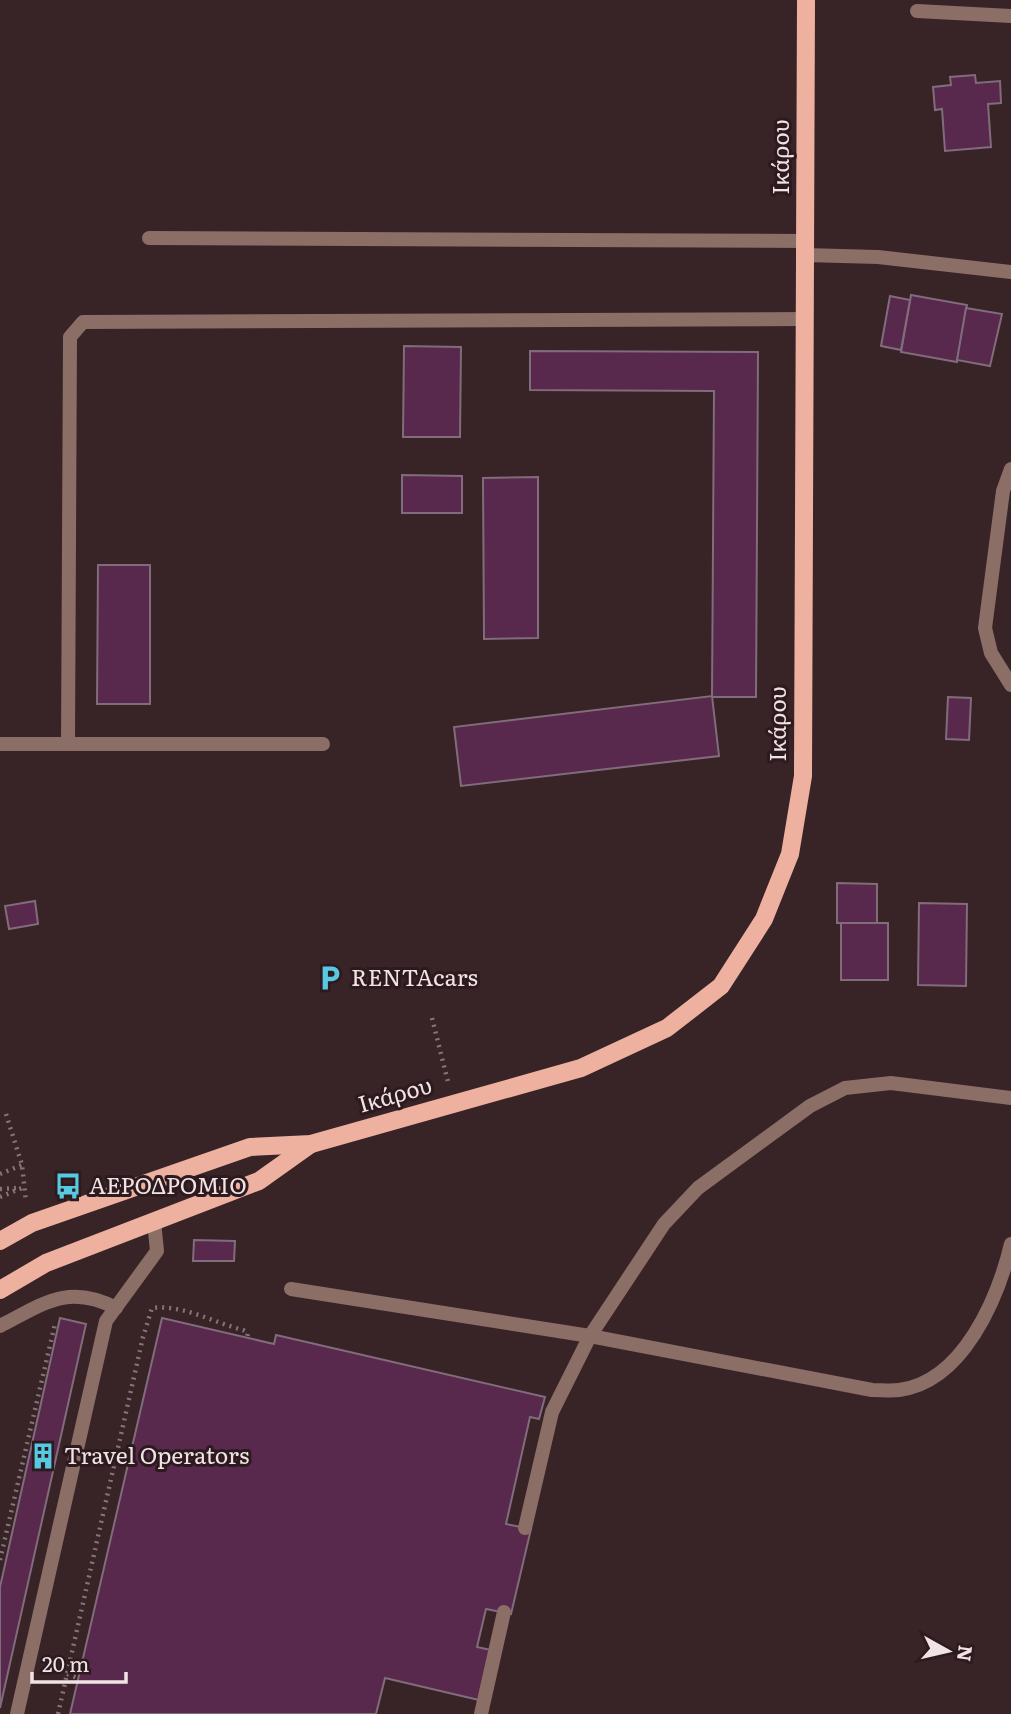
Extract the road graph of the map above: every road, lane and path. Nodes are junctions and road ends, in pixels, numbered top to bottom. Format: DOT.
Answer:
graph roads {
  1 [pos="806,0"];
  2 [pos="958,7"];
  3 [pos="917,11"];
  4 [pos="1011,16"];
  5 [pos="149,238"];
  6 [pos="805,248"];
  7 [pos="1011,272"];
  8 [pos="806,319"];
  9 [pos="1011,468"];
  10 [pos="1011,685"];
  11 [pos="0,744"];
  12 [pos="68,744"];
  13 [pos="323,744"];
  14 [pos="432,1018"];
  15 [pos="1011,1098"];
  16 [pos="453,1104"];
  17 [pos="6,1114"];
  18 [pos="312,1144"];
  19 [pos="22,1165"];
  20 [pos="0,1174"];
  21 [pos="22,1188"];
  22 [pos="0,1189"];
  23 [pos="0,1197"];
  24 [pos="154,1221"];
  25 [pos="0,1241"];
  26 [pos="1011,1244"];
  27 [pos="291,1289"];
  28 [pos="0,1290"];
  29 [pos="56,1299"];
  30 [pos="116,1308"];
  31 [pos="0,1326"];
  32 [pos="590,1336"];
  33 [pos="247,1338"];
  34 [pos="524,1528"];
  35 [pos="0,1560"];
  36 [pos="504,1612"];
  37 [pos="67,1674"];
  38 [pos="78,1678"];
  39 [pos="18,1714"];
  40 [pos="58,1714"];
  41 [pos="481,1714"];
  1 -- 6 [label="main road, Ικάρου"];
  2 -- 3 [label="lane"];
  2 -- 4 [label="lane"];
  5 -- 6 [label="lane"];
  6 -- 7 [label="lane"];
  6 -- 8 [label="main road, Ικάρου"];
  8 -- 12 [label="lane"];
  8 -- 16 [label="main road, Ικάρου"];
  9 -- 10 [label="lane"];
  11 -- 12 [label="lane"];
  12 -- 13 [label="lane"];
  14 -- 16 [label="path"];
  15 -- 32 [label="lane"];
  16 -- 18 [label="main road, Ικάρου"];
  17 -- 19 [label="path"];
  18 -- 24 [label="main road, Ικάρου"];
  18 -- 25 [label="main road, Ικάρου"];
  19 -- 20 [label="path"];
  19 -- 21 [label="path"];
  21 -- 22 [label="path"];
  21 -- 23 [label="path"];
  24 -- 28 [label="main road, Ικάρου"];
  24 -- 30 [label="lane"];
  26 -- 32 [label="lane"];
  27 -- 32 [label="lane"];
  29 -- 30 [label="lane"];
  29 -- 31 [label="lane"];
  29 -- 35 [label="path"];
  30 -- 39 [label="lane"];
  32 -- 34 [label="lane"];
  33 -- 37 [label="path"];
  36 -- 41 [label="lane"];
  37 -- 38 [label="path"];
  37 -- 40 [label="path"];
}
